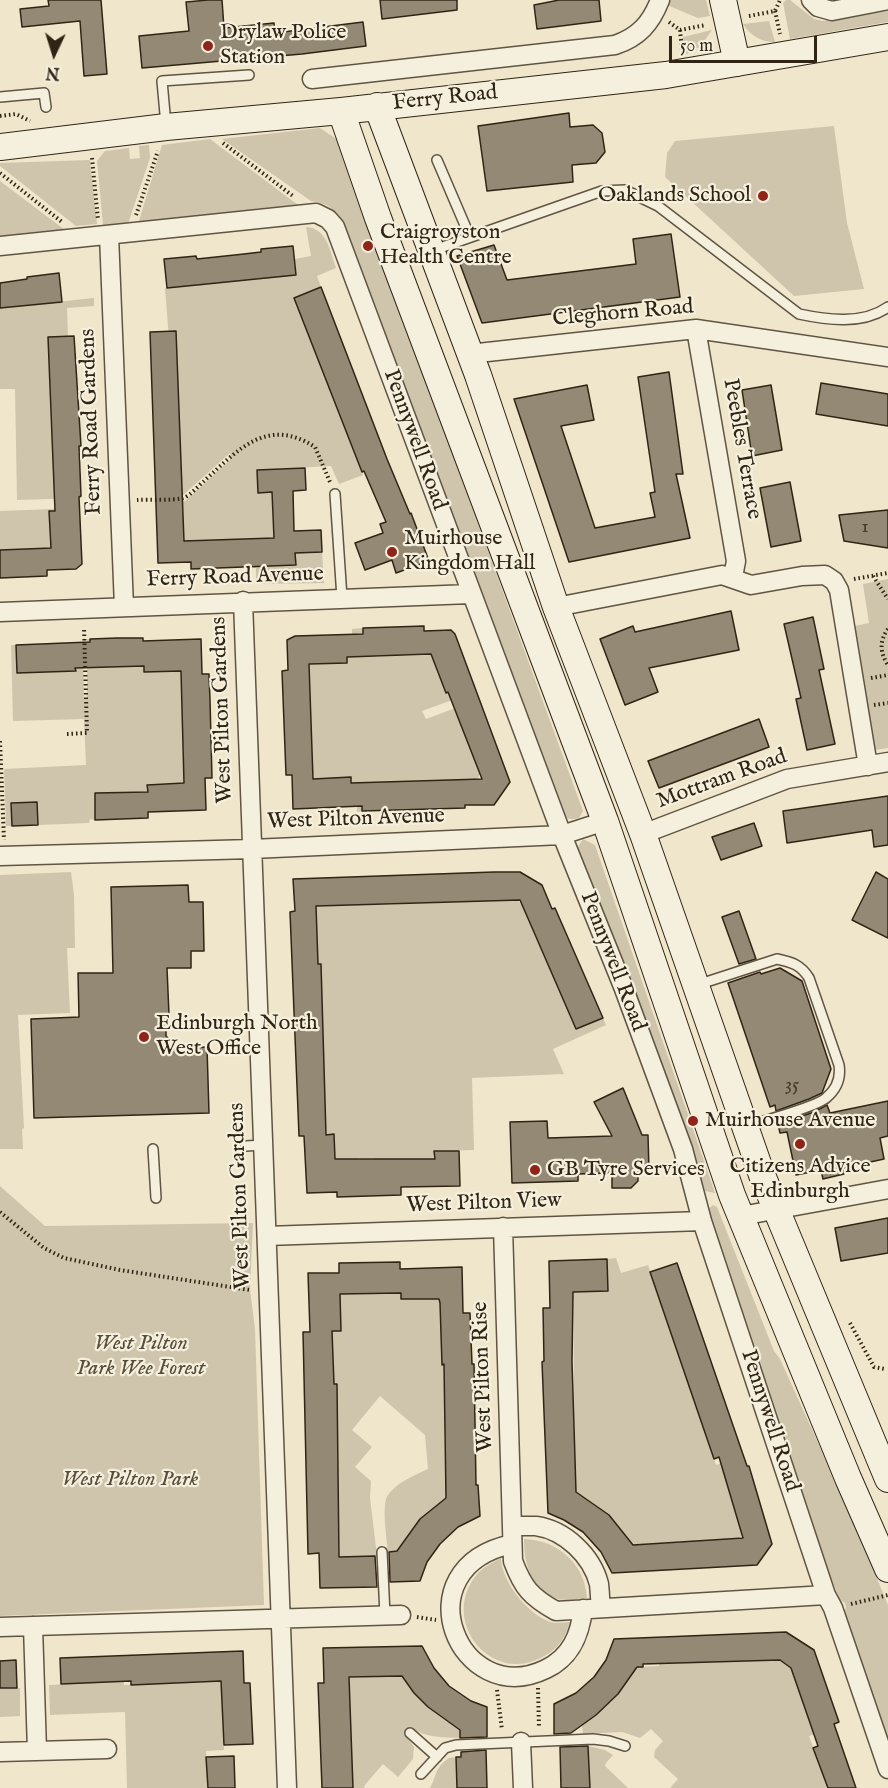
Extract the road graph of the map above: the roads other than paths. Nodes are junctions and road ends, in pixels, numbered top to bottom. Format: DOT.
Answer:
graph roads {
  1 [pos="660,0"];
  2 [pos="723,0"];
  3 [pos="811,0"];
  4 [pos="888,0"];
  5 [pos="888,37"];
  6 [pos="737,63"];
  7 [pos="249,75"];
  8 [pos="312,79"];
  9 [pos="0,97"];
  10 [pos="377,106"];
  11 [pos="46,107"];
  12 [pos="341,111"];
  13 [pos="166,127"];
  14 [pos="0,147"];
  15 [pos="437,160"];
  16 [pos="105,235"];
  17 [pos="470,237"];
  18 [pos="0,246"];
  19 [pos="431,250"];
  20 [pos="888,307"];
  21 [pos="696,329"];
  22 [pos="469,354"];
  23 [pos="888,357"];
  24 [pos="335,494"];
  25 [pos="733,577"];
  26 [pos="471,594"];
  27 [pos="342,598"];
  28 [pos="243,601"];
  29 [pos="124,607"];
  30 [pos="556,607"];
  31 [pos="0,612"];
  32 [pos="888,762"];
  33 [pos="868,766"];
  34 [pos="632,807"];
  35 [pos="605,821"];
  36 [pos="643,834"];
  37 [pos="562,835"];
  38 [pos="252,849"];
  39 [pos="2,856"];
  40 [pos="695,986"];
  41 [pos="745,1127"];
  42 [pos="153,1149"];
  43 [pos="888,1190"];
  44 [pos="156,1198"];
  45 [pos="777,1210"];
  46 [pos="741,1216"];
  47 [pos="702,1221"];
  48 [pos="504,1227"];
  49 [pos="267,1236"];
  50 [pos="888,1479"];
  51 [pos="512,1535"];
  52 [pos="382,1552"];
  53 [pos="888,1569"];
  54 [pos="829,1601"];
  55 [pos="592,1609"];
  56 [pos="393,1615"];
  57 [pos="281,1619"];
  58 [pos="33,1626"];
  59 [pos="0,1627"];
  60 [pos="410,1733"];
  61 [pos="521,1742"];
  62 [pos="625,1746"];
  63 [pos="107,1749"];
  64 [pos="38,1751"];
  65 [pos="0,1752"];
  66 [pos="436,1757"];
  67 [pos="888,1769"];
  68 [pos="421,1774"];
  69 [pos="287,1788"];
  70 [pos="523,1788"];
  1 -- 8 [label="street, Ferry Road"];
  2 -- 6 [label="street"];
  3 -- 4 [label="street"];
  5 -- 6 [label="street, Ferry Road"];
  6 -- 10 [label="street, Ferry Road"];
  7 -- 13 [label="lane"];
  9 -- 11 [label="lane"];
  10 -- 12 [label="street, Ferry Road"];
  10 -- 19 [label="street"];
  12 -- 13 [label="street, Ferry Road"];
  12 -- 35 [label="street, Pennywell Road"];
  13 -- 14 [label="street, Ferry Road"];
  15 -- 17 [label="lane"];
  16 -- 18 [label="street"];
  16 -- 26 [label="street, Pennywell Road"];
  16 -- 29 [label="street, Ferry Road Gardens"];
  17 -- 19 [label="lane"];
  17 -- 20 [label="lane"];
  19 -- 22 [label="street"];
  21 -- 22 [label="street, Cleghorn Road"];
  21 -- 23 [label="street, Cleghorn Road"];
  21 -- 25 [label="street, Peebles Terrace"];
  22 -- 30 [label="street"];
  24 -- 27 [label="lane"];
  25 -- 30 [label="street"];
  25 -- 33 [label="street"];
  26 -- 27 [label="street, Ferry Road Avenue"];
  26 -- 37 [label="street, Pennywell Road"];
  27 -- 28 [label="street, Ferry Road Avenue"];
  28 -- 29 [label="street, Ferry Road Avenue"];
  28 -- 38 [label="street, West Pilton Gardens"];
  29 -- 31 [label="street, Ferry Road Avenue"];
  30 -- 34 [label="street"];
  32 -- 33 [label="street, Mottram Road"];
  33 -- 36 [label="street, Mottram Road"];
  34 -- 35 [label="street"];
  34 -- 36 [label="street"];
  35 -- 37 [label="street, West Pilton Avenue"];
  35 -- 46 [label="street, Pennywell Road"];
  36 -- 40 [label="street"];
  37 -- 38 [label="street, West Pilton Avenue"];
  37 -- 47 [label="street, Pennywell Road"];
  38 -- 39 [label="street, West Pilton Avenue"];
  38 -- 49 [label="street, West Pilton Gardens"];
  40 -- 41 [label="street"];
  40 -- 41 [label="lane"];
  41 -- 45 [label="street"];
  42 -- 44 [label="lane"];
  43 -- 45 [label="street"];
  45 -- 46 [label="street"];
  45 -- 50 [label="street"];
  46 -- 53 [label="street, Pennywell Road"];
  47 -- 48 [label="street, West Pilton View"];
  47 -- 54 [label="street, Pennywell Road"];
  48 -- 49 [label="street, West Pilton View"];
  48 -- 51 [label="street, West Pilton Rise"];
  49 -- 57 [label="street, West Pilton Gardens"];
  51 -- 55 [label="street, West Pilton Rise"];
  51 -- 55 [label="street"];
  51 -- 55 [label="street"];
  52 -- 56 [label="lane"];
  54 -- 55 [label="street, West Pilton Rise"];
  54 -- 67 [label="street, Pennywell Road"];
  56 -- 57 [label="street"];
  57 -- 58 [label="street"];
  57 -- 69 [label="street, West Pilton Gardens"];
  58 -- 59 [label="street"];
  58 -- 64 [label="street"];
  60 -- 66 [label="lane"];
  61 -- 62 [label="lane"];
  61 -- 66 [label="lane"];
  61 -- 70 [label="street"];
  63 -- 64 [label="street"];
  64 -- 65 [label="street"];
  66 -- 68 [label="lane"];
}
